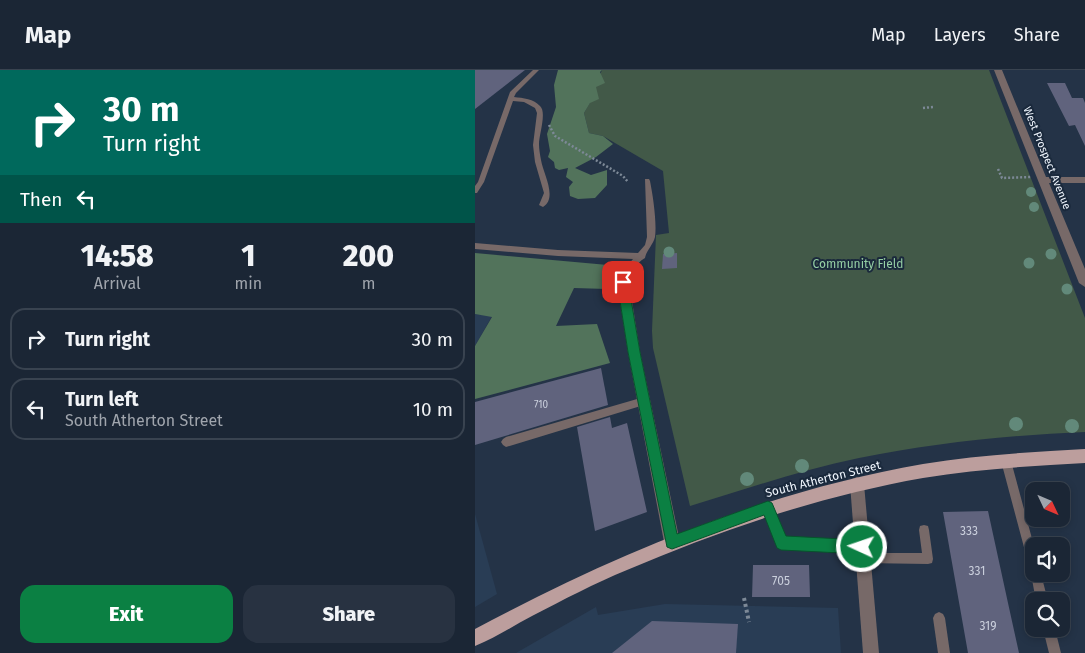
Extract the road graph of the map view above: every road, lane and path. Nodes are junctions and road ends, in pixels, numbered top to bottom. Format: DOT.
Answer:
graph roads {
  1 [pos="535,70"];
  2 [pos="998,70"];
  3 [pos="510,99"];
  4 [pos="538,107"];
  5 [pos="933,107"];
  6 [pos="923,108"];
  7 [pos="998,169"];
  8 [pos="1042,178"];
  9 [pos="1085,180"];
  10 [pos="647,181"];
  11 [pos="628,182"];
  12 [pos="475,191"];
  13 [pos="543,205"];
  14 [pos="475,246"];
  15 [pos="642,256"];
  16 [pos="623,282"];
  17 [pos="1085,283"];
  18 [pos="644,401"];
  19 [pos="507,442"];
  20 [pos="1085,456"];
  21 [pos="1006,461"];
  22 [pos="857,484"];
  23 [pos="768,507"];
  24 [pos="924,530"];
  25 [pos="1026,537"];
  26 [pos="672,542"];
  27 [pos="862,553"];
  28 [pos="744,598"];
  29 [pos="939,618"];
  30 [pos="749,622"];
  31 [pos="1051,637"];
  32 [pos="475,638"];
  33 [pos="871,653"];
  34 [pos="943,653"];
  35 [pos="1055,653"];
  1 -- 3 [label="lane"];
  2 -- 8 [label="street, West Prospect Avenue"];
  3 -- 4 [label="lane"];
  3 -- 12 [label="lane"];
  4 -- 11 [label="path"];
  4 -- 13 [label="lane"];
  5 -- 6 [label="path"];
  7 -- 8 [label="path"];
  8 -- 9 [label="street"];
  8 -- 17 [label="street, West Prospect Avenue"];
  10 -- 15 [label="lane"];
  14 -- 15 [label="lane"];
  15 -- 16 [label="lane"];
  16 -- 18 [label="street"];
  18 -- 19 [label="lane"];
  18 -- 26 [label="street"];
  20 -- 21 [label="main road, South Atherton Street"];
  21 -- 22 [label="main road, South Atherton Street"];
  21 -- 25 [label="lane"];
  22 -- 23 [label="main road, South Atherton Street"];
  22 -- 27 [label="street"];
  23 -- 26 [label="main road, South Atherton Street"];
  23 -- 27 [label="lane"];
  24 -- 27 [label="lane"];
  26 -- 32 [label="main road, South Atherton Street"];
  27 -- 33 [label="street"];
  28 -- 30 [label="path"];
  29 -- 34 [label="lane"];
  31 -- 35 [label="lane"];
}
